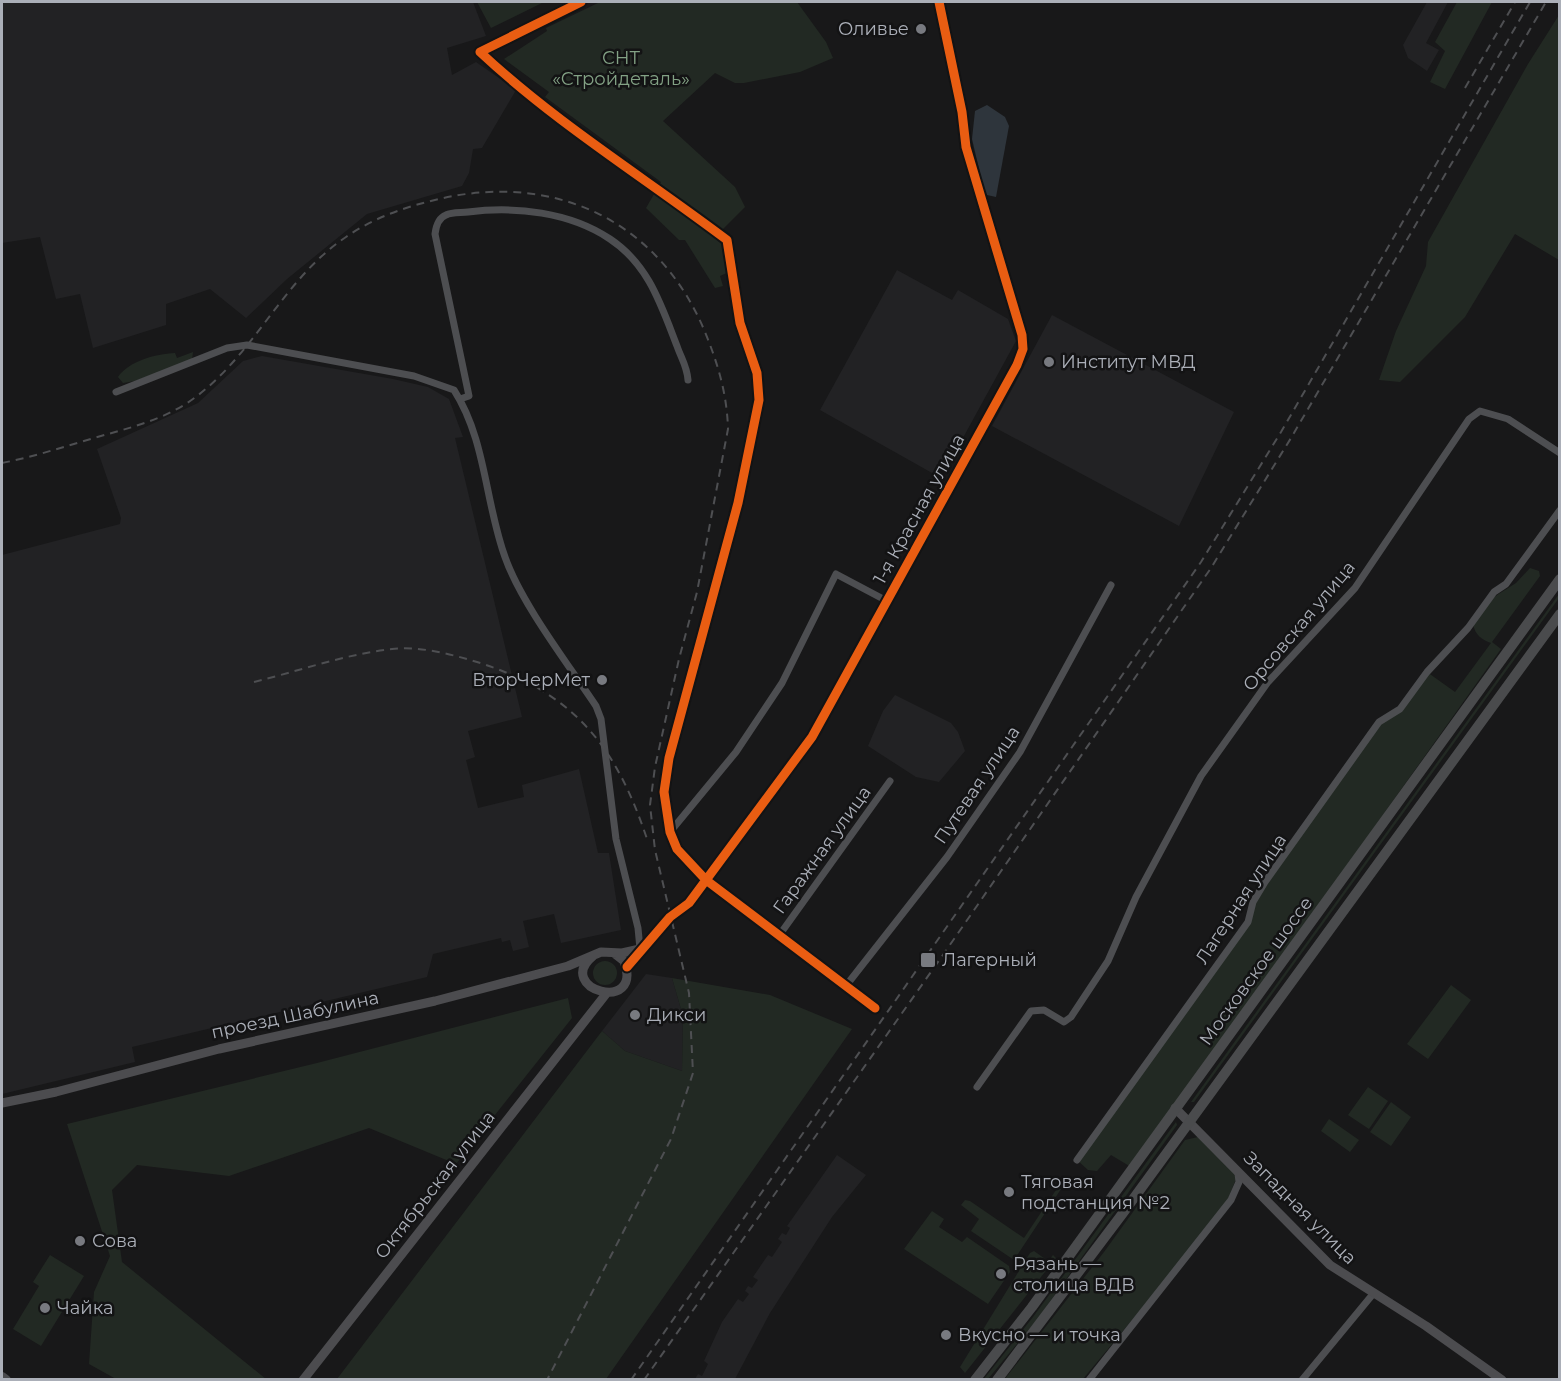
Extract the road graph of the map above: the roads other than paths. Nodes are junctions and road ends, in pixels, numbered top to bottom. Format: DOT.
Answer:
graph roads {
  1 [pos="582,2"];
  2 [pos="939,2"];
  3 [pos="688,380"];
  4 [pos="116,392"];
  5 [pos="460,399"];
  6 [pos="1560,453"];
  7 [pos="1560,510"];
  8 [pos="1560,579"];
  9 [pos="1111,585"];
  10 [pos="887,602"];
  11 [pos="1560,614"];
  12 [pos="890,781"];
  13 [pos="670,832"];
  14 [pos="706,880"];
  15 [pos="778,937"];
  16 [pos="640,949"];
  17 [pos="615,954"];
  18 [pos="595,955"];
  19 [pos="568,966"];
  20 [pos="627,967"];
  21 [pos="585,972"];
  22 [pos="845,987"];
  23 [pos="594,990"];
  24 [pos="606,994"];
  25 [pos="875,1008"];
  26 [pos="593,1011"];
  27 [pos="977,1087"];
  28 [pos="2,1103"];
  29 [pos="1175,1107"];
  30 [pos="1189,1122"];
  31 [pos="1077,1160"];
  32 [pos="1238,1170"];
  33 [pos="1373,1293"];
  34 [pos="2,1377"];
  35 [pos="6,1380"];
  36 [pos="303,1380"];
  37 [pos="975,1380"];
  38 [pos="997,1380"];
  39 [pos="1089,1380"];
  40 [pos="1302,1380"];
  41 [pos="1502,1380"];
  1 -- 13 [label="street"];
  2 -- 10 [label="street, 1-я Красная улица"];
  3 -- 5 [label="street"];
  4 -- 5 [label="street"];
  5 -- 16 [label="street"];
  6 -- 27 [label="street, Орсовская улица"];
  7 -- 31 [label="street, Лагерная улица"];
  8 -- 29 [label="main road, Московское шоссе"];
  9 -- 22 [label="street, Путевая улица"];
  10 -- 13 [label="street"];
  10 -- 14 [label="street, 1-я Красная улица"];
  11 -- 30 [label="main road, Московское шоссе"];
  12 -- 15 [label="street, Гаражная улица"];
  13 -- 14 [label="street"];
  14 -- 15 [label="street"];
  14 -- 16 [label="street, 1-я Красная улица"];
  15 -- 22 [label="street"];
  16 -- 17 [label="street, проезд Шабулина"];
  16 -- 20 [label="street, 1-я Красная улица"];
  17 -- 18 [label="street, проезд Шабулина"];
  17 -- 20 [label="street"];
  18 -- 19 [label="street, проезд Шабулина"];
  18 -- 21 [label="street"];
  19 -- 21 [label="street"];
  19 -- 28 [label="street, проезд Шабулина"];
  20 -- 24 [label="street"];
  21 -- 23 [label="street"];
  22 -- 25 [label="street"];
  23 -- 24 [label="street"];
  23 -- 26 [label="street"];
  24 -- 26 [label="street, Октябрьская улица"];
  26 -- 36 [label="street, Октябрьская улица"];
  29 -- 30 [label="street, Западная улица"];
  29 -- 37 [label="main road, Московское шоссе"];
  30 -- 32 [label="street, Западная улица"];
  30 -- 38 [label="main road, Московское шоссе"];
  32 -- 33 [label="street, Западная улица"];
  32 -- 39 [label="street"];
  33 -- 40 [label="street"];
  33 -- 41 [label="street, Западная улица"];
  34 -- 35 [label="main road"];
}
